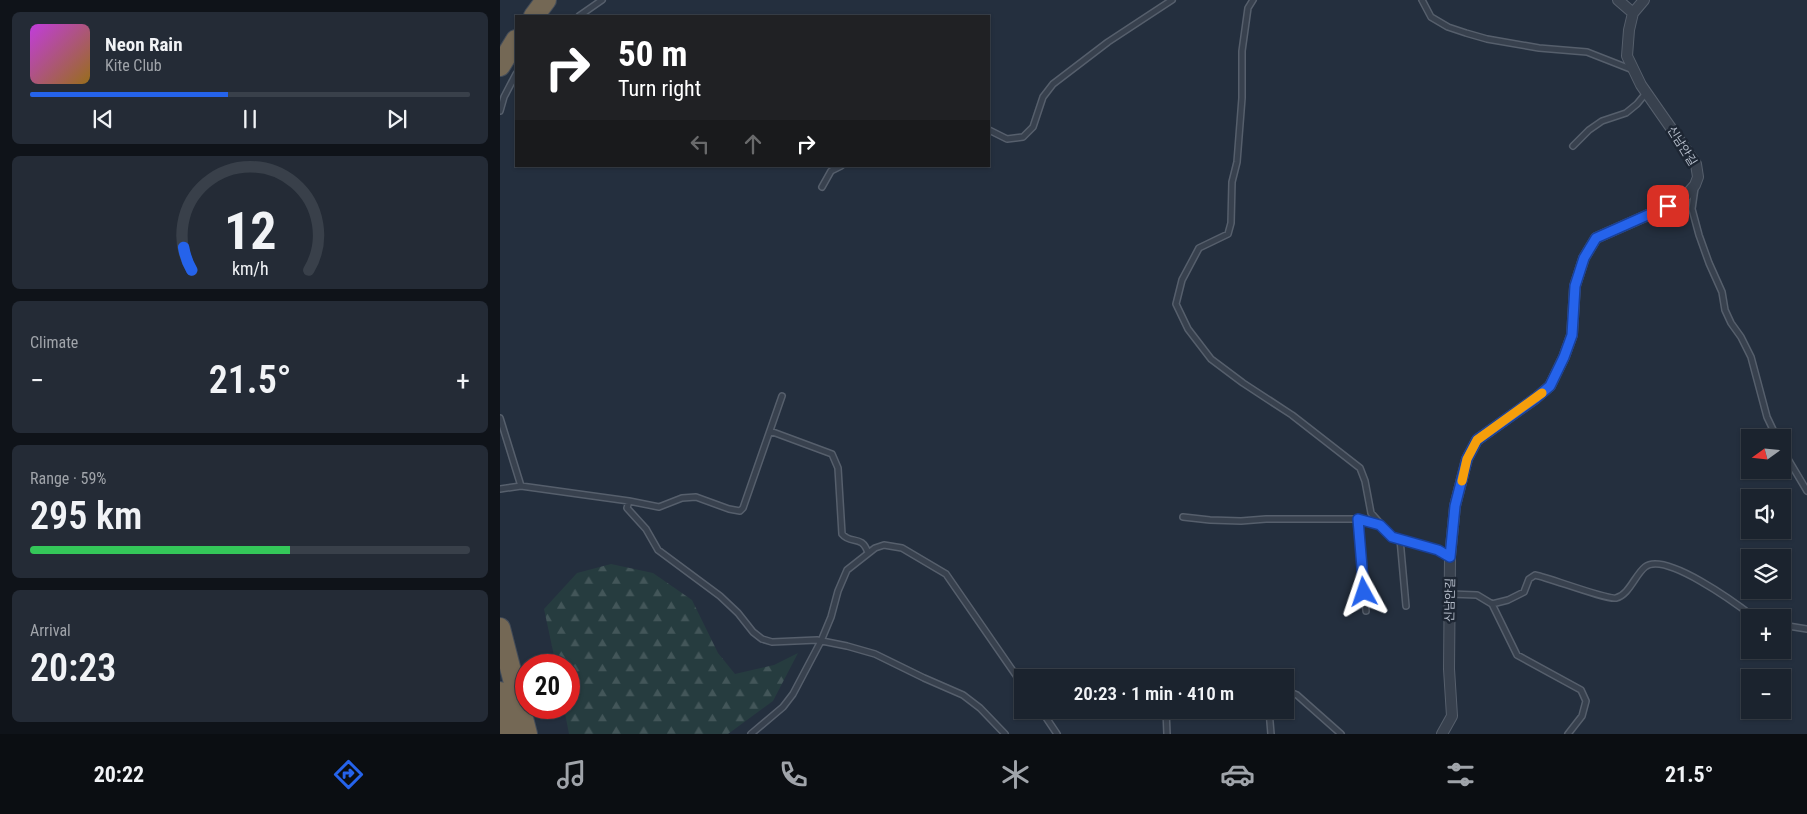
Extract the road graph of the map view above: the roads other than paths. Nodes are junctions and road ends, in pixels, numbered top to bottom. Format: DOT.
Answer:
graph roads {
  1 [pos="546,0"];
  2 [pos="602,0"];
  3 [pos="1172,0"];
  4 [pos="1253,0"];
  5 [pos="1422,0"];
  6 [pos="1618,0"];
  7 [pos="1644,0"];
  8 [pos="1633,13"];
  9 [pos="535,15"];
  10 [pos="580,15"];
  11 [pos="515,42"];
  12 [pos="500,66"];
  13 [pos="1633,70"];
  14 [pos="515,76"];
  15 [pos="1646,92"];
  16 [pos="500,111"];
  17 [pos="990,130"];
  18 [pos="1573,146"];
  19 [pos="839,167"];
  20 [pos="1695,185"];
  21 [pos="822,186"];
  22 [pos="782,396"];
  23 [pos="500,418"];
  24 [pos="1773,429"];
  25 [pos="770,431"];
  26 [pos="1791,464"];
  27 [pos="521,486"];
  28 [pos="500,489"];
  29 [pos="1807,491"];
  30 [pos="629,501"];
  31 [pos="1182,517"];
  32 [pos="1358,519"];
  33 [pos="1380,525"];
  34 [pos="1400,539"];
  35 [pos="868,553"];
  36 [pos="1450,557"];
  37 [pos="1450,594"];
  38 [pos="1492,604"];
  39 [pos="1406,606"];
  40 [pos="1742,609"];
  41 [pos="1366,611"];
  42 [pos="1791,626"];
  43 [pos="500,628"];
  44 [pos="1807,629"];
  45 [pos="821,641"];
  46 [pos="1014,672"];
  47 [pos="500,692"];
  48 [pos="1294,694"];
  49 [pos="1047,719"];
  50 [pos="1166,719"];
  51 [pos="1270,719"];
  52 [pos="510,734"];
  53 [pos="527,734"];
  54 [pos="750,734"];
  55 [pos="1005,734"];
  56 [pos="1057,734"];
  57 [pos="1167,734"];
  58 [pos="1271,734"];
  59 [pos="1341,734"];
  60 [pos="1442,734"];
  61 [pos="1568,734"];
  1 -- 9 [label="highway"];
  2 -- 10 [label="lane"];
  3 -- 17 [label="lane"];
  4 -- 33 [label="lane"];
  5 -- 13 [label="lane"];
  6 -- 8 [label="street"];
  7 -- 8 [label="street, 신남안길"];
  8 -- 13 [label="street, 신남안길"];
  11 -- 12 [label="highway"];
  13 -- 15 [label="street, 신남안길"];
  14 -- 16 [label="lane"];
  15 -- 18 [label="lane"];
  15 -- 20 [label="street, 신남안길"];
  19 -- 21 [label="lane"];
  20 -- 24 [label="lane"];
  20 -- 36 [label="street, 신남안길"];
  22 -- 25 [label="lane"];
  23 -- 27 [label="lane"];
  25 -- 30 [label="lane"];
  25 -- 35 [label="lane"];
  26 -- 29 [label="lane"];
  27 -- 28 [label="lane"];
  27 -- 30 [label="lane"];
  30 -- 45 [label="lane"];
  31 -- 32 [label="lane"];
  32 -- 33 [label="lane"];
  32 -- 41 [label="lane"];
  33 -- 34 [label="lane"];
  34 -- 36 [label="lane"];
  34 -- 39 [label="lane"];
  35 -- 45 [label="lane"];
  35 -- 46 [label="lane"];
  36 -- 37 [label="street, 신남안길"];
  37 -- 38 [label="lane"];
  37 -- 60 [label="street, 신남안길"];
  38 -- 40 [label="lane"];
  38 -- 61 [label="lane"];
  42 -- 44 [label="lane"];
  43 -- 53 [label="highway"];
  45 -- 54 [label="lane"];
  45 -- 55 [label="lane"];
  47 -- 52 [label="highway"];
  48 -- 59 [label="lane"];
  49 -- 56 [label="lane"];
  50 -- 57 [label="lane"];
  51 -- 58 [label="lane"];
}
